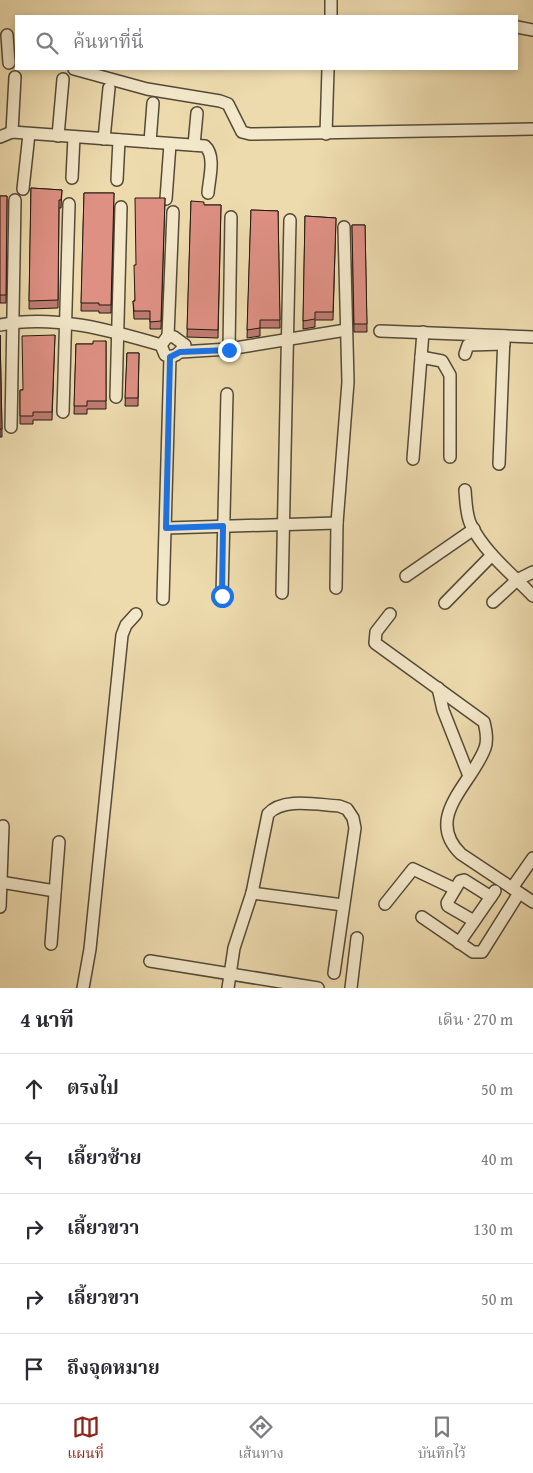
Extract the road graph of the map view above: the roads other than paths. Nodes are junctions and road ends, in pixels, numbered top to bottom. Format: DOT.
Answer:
graph roads {
  1 [pos="331,0"];
  2 [pos="330,15"];
  3 [pos="518,27"];
  4 [pos="533,30"];
  5 [pos="7,35"];
  6 [pos="8,63"];
  7 [pos="78,70"];
  8 [pos="328,70"];
  9 [pos="16,77"];
  10 [pos="63,79"];
  11 [pos="108,88"];
  12 [pos="153,103"];
  13 [pos="197,113"];
  14 [pos="533,129"];
  15 [pos="12,132"];
  16 [pos="30,134"];
  17 [pos="326,134"];
  18 [pos="58,136"];
  19 [pos="0,137"];
  20 [pos="74,137"];
  21 [pos="104,139"];
  22 [pos="120,140"];
  23 [pos="150,142"];
  24 [pos="170,144"];
  25 [pos="194,145"];
  26 [pos="72,178"];
  27 [pos="117,180"];
  28 [pos="23,189"];
  29 [pos="208,193"];
  30 [pos="15,200"];
  31 [pos="166,200"];
  32 [pos="70,204"];
  33 [pos="121,207"];
  34 [pos="173,212"];
  35 [pos="231,217"];
  36 [pos="290,220"];
  37 [pos="344,227"];
  38 [pos="13,322"];
  39 [pos="66,324"];
  40 [pos="0,325"];
  41 [pos="346,330"];
  42 [pos="380,331"];
  43 [pos="117,332"];
  44 [pos="423,332"];
  45 [pos="533,337"];
  46 [pos="504,340"];
  47 [pos="164,341"];
  48 [pos="287,341"];
  49 [pos="229,350"];
  50 [pos="175,354"];
  51 [pos="465,354"];
  52 [pos="420,357"];
  53 [pos="228,394"];
  54 [pos="116,397"];
  55 [pos="64,412"];
  56 [pos="11,428"];
  57 [pos="450,457"];
  58 [pos="413,460"];
  59 [pos="499,464"];
  60 [pos="465,490"];
  61 [pos="336,523"];
  62 [pos="283,524"];
  63 [pos="223,526"];
  64 [pos="166,528"];
  65 [pos="474,529"];
  66 [pos="492,555"];
  67 [pos="533,572"];
  68 [pos="406,576"];
  69 [pos="517,580"];
  70 [pos="336,588"];
  71 [pos="282,593"];
  72 [pos="222,596"];
  73 [pos="533,596"];
  74 [pos="163,599"];
  75 [pos="493,602"];
  76 [pos="444,603"];
  77 [pos="136,614"];
  78 [pos="390,614"];
  79 [pos="438,688"];
  80 [pos="469,776"];
  81 [pos="3,826"];
  82 [pos="59,842"];
  83 [pos="533,858"];
  84 [pos="1,882"];
  85 [pos="455,889"];
  86 [pos="515,890"];
  87 [pos="55,891"];
  88 [pos="252,893"];
  89 [pos="533,902"];
  90 [pos="384,904"];
  91 [pos="343,905"];
  92 [pos="0,907"];
  93 [pos="422,917"];
  94 [pos="474,921"];
  95 [pos="357,938"];
  96 [pos="459,943"];
  97 [pos="51,944"];
  98 [pos="150,961"];
  99 [pos="230,973"];
  100 [pos="334,973"];
  101 [pos="83,988"];
  102 [pos="228,988"];
  103 [pos="318,988"];
  104 [pos="351,988"];
  1 -- 2 [label="street"];
  3 -- 4 [label="street"];
  5 -- 6 [label="street"];
  7 -- 17 [label="street"];
  8 -- 17 [label="street"];
  9 -- 15 [label="street"];
  10 -- 18 [label="street"];
  11 -- 21 [label="street"];
  12 -- 23 [label="street"];
  13 -- 25 [label="street"];
  14 -- 17 [label="street"];
  15 -- 16 [label="street"];
  15 -- 19 [label="street"];
  16 -- 18 [label="street"];
  16 -- 28 [label="street"];
  18 -- 20 [label="street"];
  20 -- 21 [label="street"];
  20 -- 26 [label="street"];
  21 -- 22 [label="street"];
  22 -- 23 [label="street"];
  22 -- 27 [label="street"];
  23 -- 24 [label="street"];
  24 -- 25 [label="street"];
  24 -- 31 [label="street"];
  25 -- 29 [label="street"];
  30 -- 38 [label="street"];
  32 -- 39 [label="street"];
  33 -- 43 [label="street"];
  34 -- 47 [label="street"];
  35 -- 49 [label="street"];
  36 -- 48 [label="street"];
  37 -- 41 [label="street"];
  38 -- 39 [label="street"];
  38 -- 40 [label="street"];
  38 -- 56 [label="street"];
  39 -- 43 [label="street"];
  39 -- 55 [label="street"];
  41 -- 48 [label="street"];
  41 -- 61 [label="street"];
  42 -- 44 [label="street"];
  43 -- 47 [label="street"];
  43 -- 54 [label="street"];
  44 -- 46 [label="street"];
  44 -- 52 [label="street"];
  45 -- 46 [label="street"];
  46 -- 51 [label="street"];
  46 -- 59 [label="street"];
  47 -- 50 [label="street"];
  47 -- 50 [label="street"];
  48 -- 49 [label="street"];
  48 -- 62 [label="street"];
  49 -- 50 [label="street"];
  50 -- 64 [label="street"];
  52 -- 57 [label="street"];
  52 -- 58 [label="street"];
  53 -- 63 [label="street"];
  60 -- 65 [label="street"];
  61 -- 62 [label="street"];
  61 -- 70 [label="street"];
  62 -- 63 [label="street"];
  62 -- 71 [label="street"];
  63 -- 64 [label="street"];
  63 -- 72 [label="street"];
  64 -- 74 [label="street"];
  65 -- 66 [label="street"];
  65 -- 68 [label="street"];
  66 -- 69 [label="street"];
  66 -- 76 [label="street"];
  67 -- 69 [label="street"];
  69 -- 73 [label="street"];
  69 -- 75 [label="street"];
  77 -- 101 [label="street"];
  78 -- 79 [label="street"];
  79 -- 80 [label="street"];
  79 -- 80 [label="street"];
  80 -- 86 [label="street"];
  81 -- 84 [label="street"];
  82 -- 87 [label="street"];
  83 -- 86 [label="street"];
  84 -- 87 [label="street"];
  84 -- 92 [label="street"];
  85 -- 90 [label="street"];
  85 -- 94 [label="street"];
  85 -- 94 [label="street"];
  86 -- 89 [label="street"];
  86 -- 96 [label="street"];
  87 -- 97 [label="street"];
  88 -- 91 [label="street"];
  88 -- 91 [label="street"];
  88 -- 99 [label="street"];
  91 -- 100 [label="street"];
  93 -- 96 [label="street"];
  94 -- 96 [label="street"];
  95 -- 104 [label="street"];
  98 -- 99 [label="street"];
  99 -- 102 [label="street"];
  99 -- 103 [label="street"];
}
